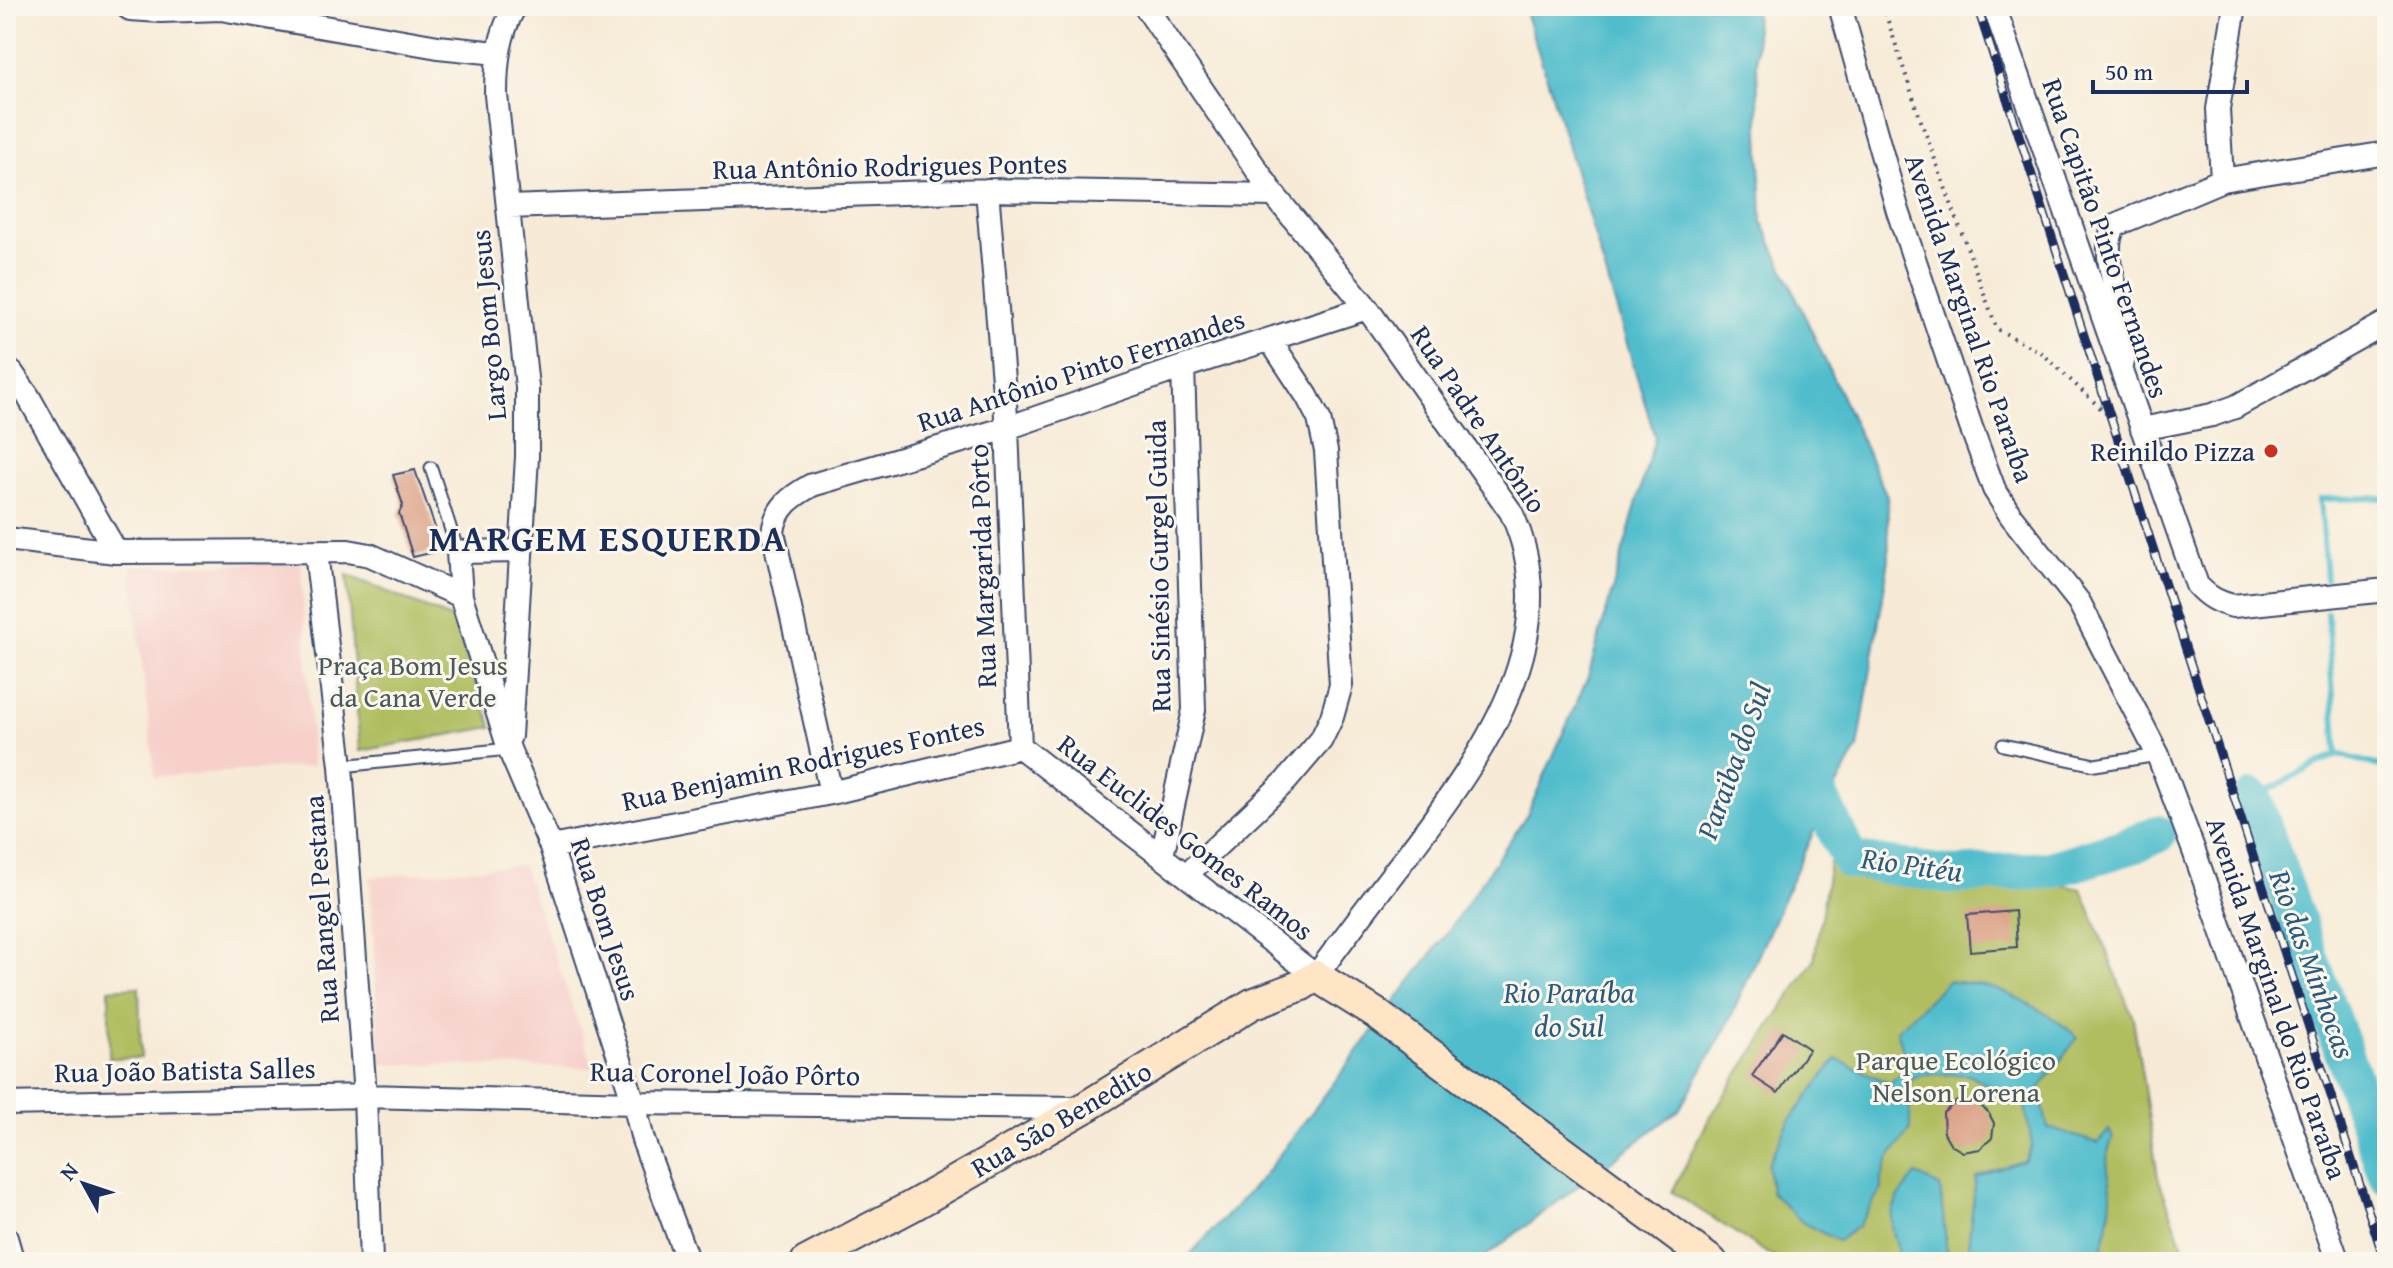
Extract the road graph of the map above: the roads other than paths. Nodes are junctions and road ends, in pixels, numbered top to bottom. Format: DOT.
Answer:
graph roads {
  1 [pos="126,6"];
  2 [pos="515,6"];
  3 [pos="1145,6"];
  4 [pos="1840,6"];
  5 [pos="1994,6"];
  6 [pos="2235,6"];
  7 [pos="497,53"];
  8 [pos="2387,153"];
  9 [pos="2222,180"];
  10 [pos="987,190"];
  11 [pos="1274,195"];
  12 [pos="508,207"];
  13 [pos="1367,308"];
  14 [pos="2387,322"];
  15 [pos="1270,340"];
  16 [pos="1183,367"];
  17 [pos="6,369"];
  18 [pos="2121,371"];
  19 [pos="1007,428"];
  20 [pos="2142,429"];
  21 [pos="431,468"];
  22 [pos="6,539"];
  23 [pos="521,551"];
  24 [pos="116,552"];
  25 [pos="316,552"];
  26 [pos="458,552"];
  27 [pos="2387,590"];
  28 [pos="461,596"];
  29 [pos="2003,745"];
  30 [pos="1020,747"];
  31 [pos="509,749"];
  32 [pos="2158,755"];
  33 [pos="341,766"];
  34 [pos="831,793"];
  35 [pos="551,847"];
  36 [pos="1162,856"];
  37 [pos="1186,875"];
  38 [pos="1316,976"];
  39 [pos="365,1096"];
  40 [pos="634,1103"];
  41 [pos="6,1104"];
  42 [pos="1084,1108"];
  43 [pos="6,1238"];
  44 [pos="13,1262"];
  45 [pos="371,1262"];
  46 [pos="688,1262"];
  47 [pos="806,1262"];
  48 [pos="1712,1262"];
  49 [pos="2338,1262"];
  1 -- 7 [label="street"];
  2 -- 7 [label="street, Largo Bom Jesus"];
  3 -- 11 [label="street, Rua Padre Antônio"];
  4 -- 32 [label="street, Avenida Marginal Rio Paraíba"];
  5 -- 18 [label="street, Rua Capitão Pinto Fernandes"];
  6 -- 9 [label="street"];
  7 -- 12 [label="street, Largo Bom Jesus"];
  8 -- 9 [label="street"];
  9 -- 18 [label="street"];
  10 -- 11 [label="street, Rua Antônio Rodrigues Pontes"];
  10 -- 12 [label="street, Rua Antônio Rodrigues Pontes"];
  10 -- 19 [label="street, Rua Margarida Pôrto"];
  11 -- 13 [label="street, Rua Padre Antônio"];
  12 -- 23 [label="street, Largo Bom Jesus"];
  13 -- 15 [label="street, Rua Antônio Pinto Fernandes"];
  13 -- 38 [label="street, Rua Padre Antônio"];
  14 -- 20 [label="street"];
  15 -- 16 [label="street, Rua Antônio Pinto Fernandes"];
  15 -- 37 [label="street"];
  16 -- 19 [label="street, Rua Antônio Pinto Fernandes"];
  16 -- 36 [label="street, Rua Sinésio Gurgel Guida"];
  17 -- 24 [label="street"];
  18 -- 20 [label="street, Rua Capitão Pinto Fernandes"];
  19 -- 30 [label="street, Rua Margarida Pôrto"];
  19 -- 34 [label="street, Rua Antônio Pinto Fernandes"];
  20 -- 27 [label="street, Rua Capitão Pinto Fernandes"];
  21 -- 26 [label="lane"];
  22 -- 24 [label="street"];
  23 -- 26 [label="street"];
  23 -- 31 [label="street, Largo Bom Jesus"];
  24 -- 25 [label="street"];
  25 -- 28 [label="street"];
  25 -- 33 [label="street, Rua Rangel Pestana"];
  26 -- 28 [label="street"];
  28 -- 31 [label="street, Rua Bom Jesus"];
  29 -- 32 [label="lane"];
  30 -- 34 [label="street, Rua Benjamin Rodrigues Fontes"];
  30 -- 36 [label="street, Rua Euclides Gomes Ramos"];
  31 -- 33 [label="lane"];
  31 -- 35 [label="street, Rua Bom Jesus"];
  32 -- 49 [label="street, Avenida Marginal do Rio Paraíba"];
  33 -- 39 [label="street, Rua Rangel Pestana"];
  34 -- 35 [label="street, Rua Benjamin Rodrigues Fontes"];
  35 -- 40 [label="street, Rua Bom Jesus"];
  36 -- 37 [label="street, Rua Euclides Gomes Ramos"];
  37 -- 38 [label="street, Rua Euclides Gomes Ramos"];
  38 -- 42 [label="main road, Rua São Benedito"];
  38 -- 48 [label="main road"];
  39 -- 40 [label="street, Rua Coronel João Pôrto"];
  39 -- 41 [label="street, Rua João Batista Salles"];
  39 -- 45 [label="street, Rua Rangel Pestana"];
  40 -- 42 [label="street, Rua Coronel João Pôrto"];
  40 -- 46 [label="street, Rua Bom Jesus"];
  42 -- 47 [label="main road, Rua São Benedito"];
  43 -- 44 [label="street"];
}
